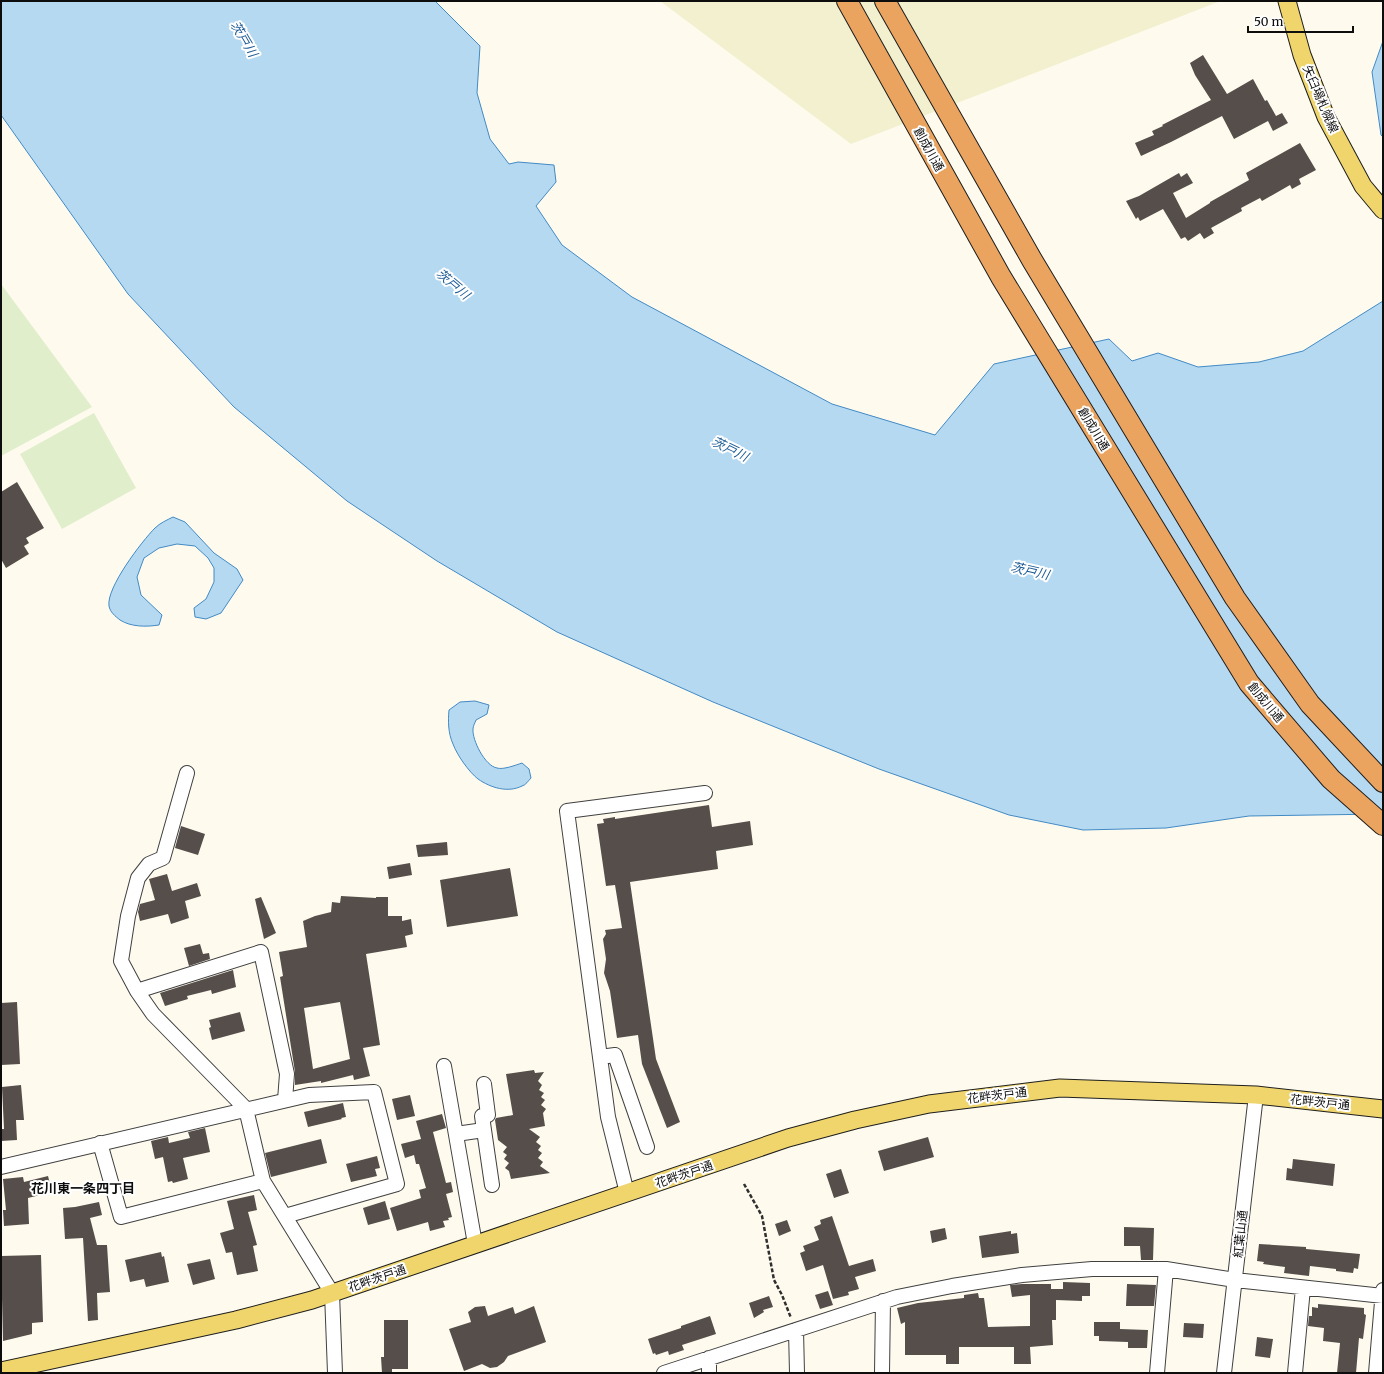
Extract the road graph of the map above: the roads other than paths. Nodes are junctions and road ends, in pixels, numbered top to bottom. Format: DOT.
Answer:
graph roads {
  1 [pos="847,1"];
  2 [pos="885,1"];
  3 [pos="1287,1"];
  4 [pos="1383,210"];
  5 [pos="187,774"];
  6 [pos="1383,782"];
  7 [pos="705,793"];
  8 [pos="1383,825"];
  9 [pos="137,991"];
  10 [pos="600,1057"];
  11 [pos="444,1066"];
  12 [pos="484,1084"];
  13 [pos="1256,1095"];
  14 [pos="285,1100"];
  15 [pos="246,1109"];
  16 [pos="1383,1109"];
  17 [pos="484,1130"];
  18 [pos="456,1134"];
  19 [pos="100,1143"];
  20 [pos="647,1147"];
  21 [pos="1,1167"];
  22 [pos="263,1181"];
  23 [pos="492,1186"];
  24 [pos="627,1193"];
  25 [pos="285,1216"];
  26 [pos="475,1244"];
  27 [pos="1166,1269"];
  28 [pos="1235,1280"];
  29 [pos="1303,1288"];
  30 [pos="332,1293"];
  31 [pos="1383,1294"];
  32 [pos="884,1301"];
  33 [pos="796,1330"];
  34 [pos="709,1358"];
  35 [pos="1,1371"];
  36 [pos="335,1373"];
  37 [pos="664,1373"];
  38 [pos="709,1373"];
  39 [pos="797,1373"];
  40 [pos="882,1373"];
  41 [pos="1157,1373"];
  42 [pos="1224,1373"];
  43 [pos="1295,1373"];
  44 [pos="1376,1373"];
  1 -- 8 [label="highway, 創成川通"];
  2 -- 6 [label="highway"];
  3 -- 4 [label="main road, 矢臼場札幌線"];
  5 -- 9 [label="street"];
  7 -- 10 [label="street"];
  9 -- 14 [label="street"];
  9 -- 15 [label="street"];
  10 -- 20 [label="street"];
  10 -- 24 [label="street"];
  11 -- 18 [label="street"];
  12 -- 17 [label="street"];
  13 -- 16 [label="main road, 花畔茨戸通"];
  13 -- 24 [label="main road, 花畔茨戸通"];
  13 -- 28 [label="street, 紅葉山通"];
  14 -- 15 [label="street"];
  14 -- 25 [label="street"];
  15 -- 19 [label="street"];
  15 -- 22 [label="street"];
  17 -- 18 [label="street"];
  17 -- 23 [label="street"];
  18 -- 26 [label="street"];
  19 -- 21 [label="street"];
  19 -- 22 [label="street"];
  22 -- 25 [label="street"];
  24 -- 26 [label="main road, 花畔茨戸通"];
  25 -- 30 [label="street"];
  26 -- 30 [label="main road, 花畔茨戸通"];
  27 -- 28 [label="street"];
  27 -- 32 [label="street"];
  27 -- 41 [label="street"];
  28 -- 29 [label="street"];
  28 -- 42 [label="street, 紅葉山通"];
  29 -- 31 [label="street"];
  29 -- 43 [label="street"];
  30 -- 35 [label="main road, 花畔茨戸通"];
  30 -- 36 [label="street"];
  31 -- 44 [label="street"];
  32 -- 33 [label="street"];
  32 -- 40 [label="street"];
  33 -- 34 [label="street"];
  33 -- 39 [label="street"];
  34 -- 37 [label="street"];
  34 -- 38 [label="street"];
}
